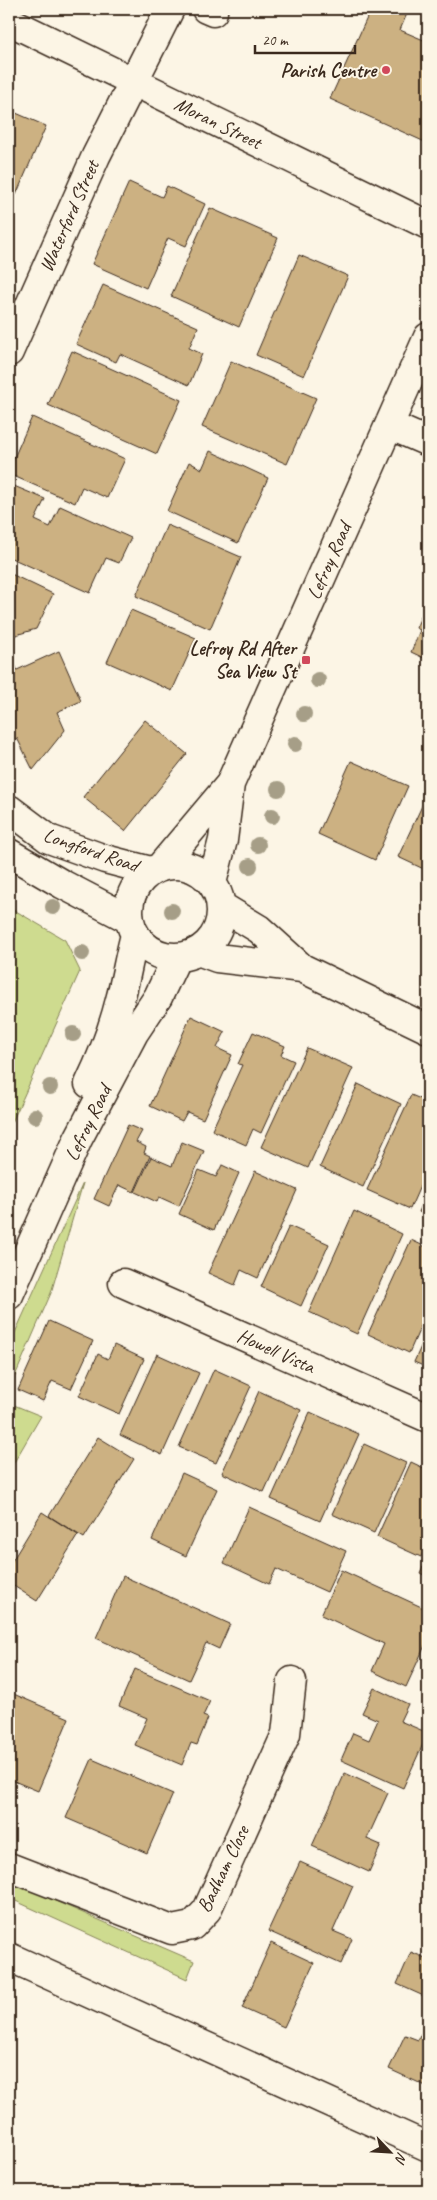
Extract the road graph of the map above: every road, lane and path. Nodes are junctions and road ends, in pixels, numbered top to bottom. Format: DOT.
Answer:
graph roads {
  1 [pos="170,9"];
  2 [pos="9,21"];
  3 [pos="134,82"];
  4 [pos="428,225"];
  5 [pos="428,337"];
  6 [pos="9,352"];
  7 [pos="389,425"];
  8 [pos="428,442"];
  9 [pos="230,784"];
  10 [pos="9,809"];
  11 [pos="9,854"];
  12 [pos="156,868"];
  13 [pos="217,895"];
  14 [pos="132,927"];
  15 [pos="188,954"];
  16 [pos="302,968"];
  17 [pos="428,1029"];
  18 [pos="9,1258"];
  19 [pos="123,1283"];
  20 [pos="9,1296"];
  21 [pos="428,1418"];
  22 [pos="292,1681"];
  23 [pos="9,1867"];
  24 [pos="9,1957"];
  25 [pos="428,2148"];
  1 -- 3 [label="street, Waterford Street"];
  2 -- 3 [label="street, Moran Street"];
  3 -- 4 [label="street, Moran Street"];
  3 -- 6 [label="street, Waterford Street"];
  5 -- 7 [label="street, Lefroy Road"];
  7 -- 8 [label="street"];
  7 -- 9 [label="street, Lefroy Road"];
  9 -- 12 [label="street, Lefroy Road"];
  9 -- 13 [label="street, Lefroy Road"];
  10 -- 12 [label="street, Longford Road"];
  11 -- 14 [label="street, Longford Road"];
  12 -- 13 [label="street"];
  12 -- 14 [label="street, Lefroy Road"];
  13 -- 15 [label="street, Lefroy Road"];
  13 -- 16 [label="street"];
  14 -- 15 [label="street"];
  14 -- 18 [label="street, Lefroy Road"];
  15 -- 16 [label="street"];
  15 -- 20 [label="street, Lefroy Road"];
  16 -- 17 [label="street"];
  19 -- 21 [label="street, Howell Vista"];
  22 -- 23 [label="street, Badham Close"];
  24 -- 25 [label="street"];
}
